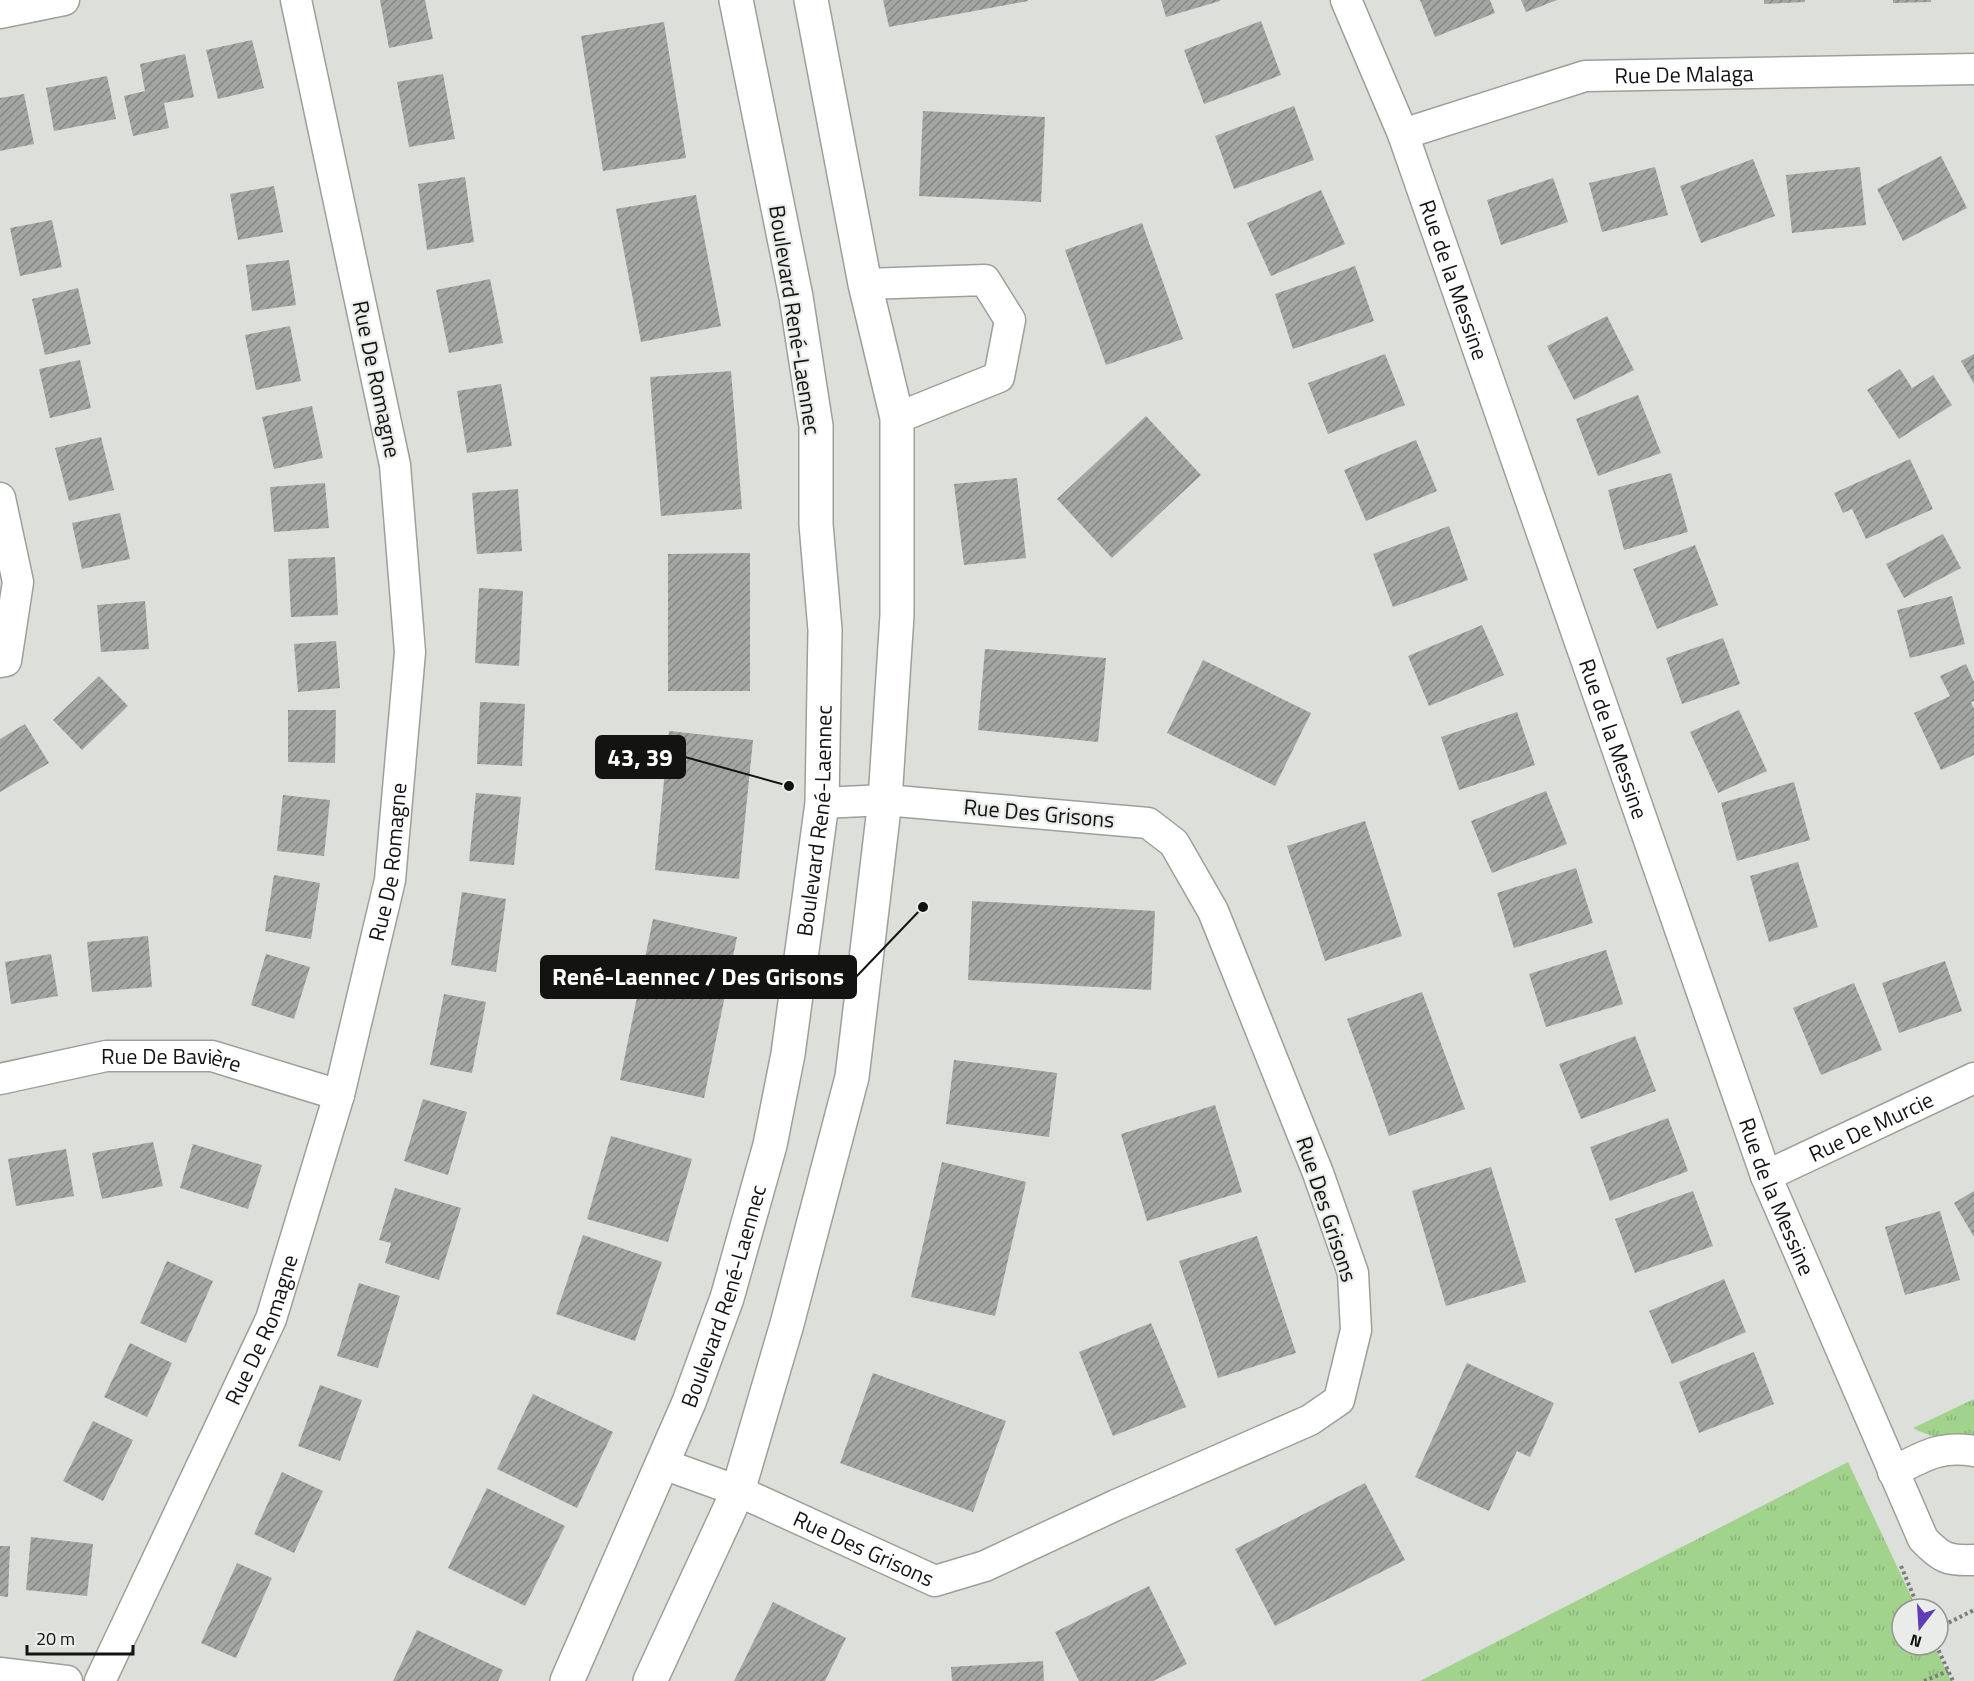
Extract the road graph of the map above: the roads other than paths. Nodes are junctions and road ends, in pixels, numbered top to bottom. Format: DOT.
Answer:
graph roads {
  1 [pos="64,0"];
  2 [pos="296,0"];
  3 [pos="736,0"];
  4 [pos="811,0"];
  5 [pos="1346,0"];
  6 [pos="0,13"];
  7 [pos="1974,69"];
  8 [pos="1403,134"];
  9 [pos="865,284"];
  10 [pos="897,418"];
  11 [pos="0,498"];
  12 [pos="0,662"];
  13 [pos="885,800"];
  14 [pos="822,803"];
  15 [pos="1974,1078"];
  16 [pos="0,1079"];
  17 [pos="339,1095"];
  18 [pos="1766,1176"];
  19 [pos="1974,1451"];
  20 [pos="663,1464"];
  21 [pos="1893,1472"];
  22 [pos="738,1491"];
  23 [pos="1974,1560"];
  24 [pos="0,1673"];
  25 [pos="67,1681"];
  26 [pos="100,1681"];
  27 [pos="567,1681"];
  28 [pos="650,1681"];
  1 -- 6 [label="street"];
  2 -- 17 [label="street, Rue De Romagne"];
  3 -- 14 [label="street, Boulevard René-Laennec"];
  4 -- 9 [label="street"];
  5 -- 8 [label="street, Rue de la Messine"];
  7 -- 8 [label="street, Rue De Malaga"];
  8 -- 18 [label="street, Rue de la Messine"];
  9 -- 10 [label="street"];
  9 -- 10 [label="street"];
  10 -- 13 [label="street"];
  11 -- 12 [label="street"];
  13 -- 14 [label="street, Rue Des Grisons"];
  13 -- 22 [label="street"];
  13 -- 22 [label="street, Rue Des Grisons"];
  14 -- 20 [label="street, Boulevard René-Laennec"];
  15 -- 18 [label="street, Rue De Murcie"];
  16 -- 17 [label="street, Rue De Bavière"];
  17 -- 26 [label="street, Rue De Romagne"];
  18 -- 21 [label="street, Rue de la Messine"];
  19 -- 21 [label="street"];
  20 -- 22 [label="street, Rue Des Grisons"];
  20 -- 27 [label="street, Boulevard René-Laennec"];
  21 -- 23 [label="street, Rue de la Messine"];
  22 -- 28 [label="street"];
  24 -- 25 [label="street"];
}
